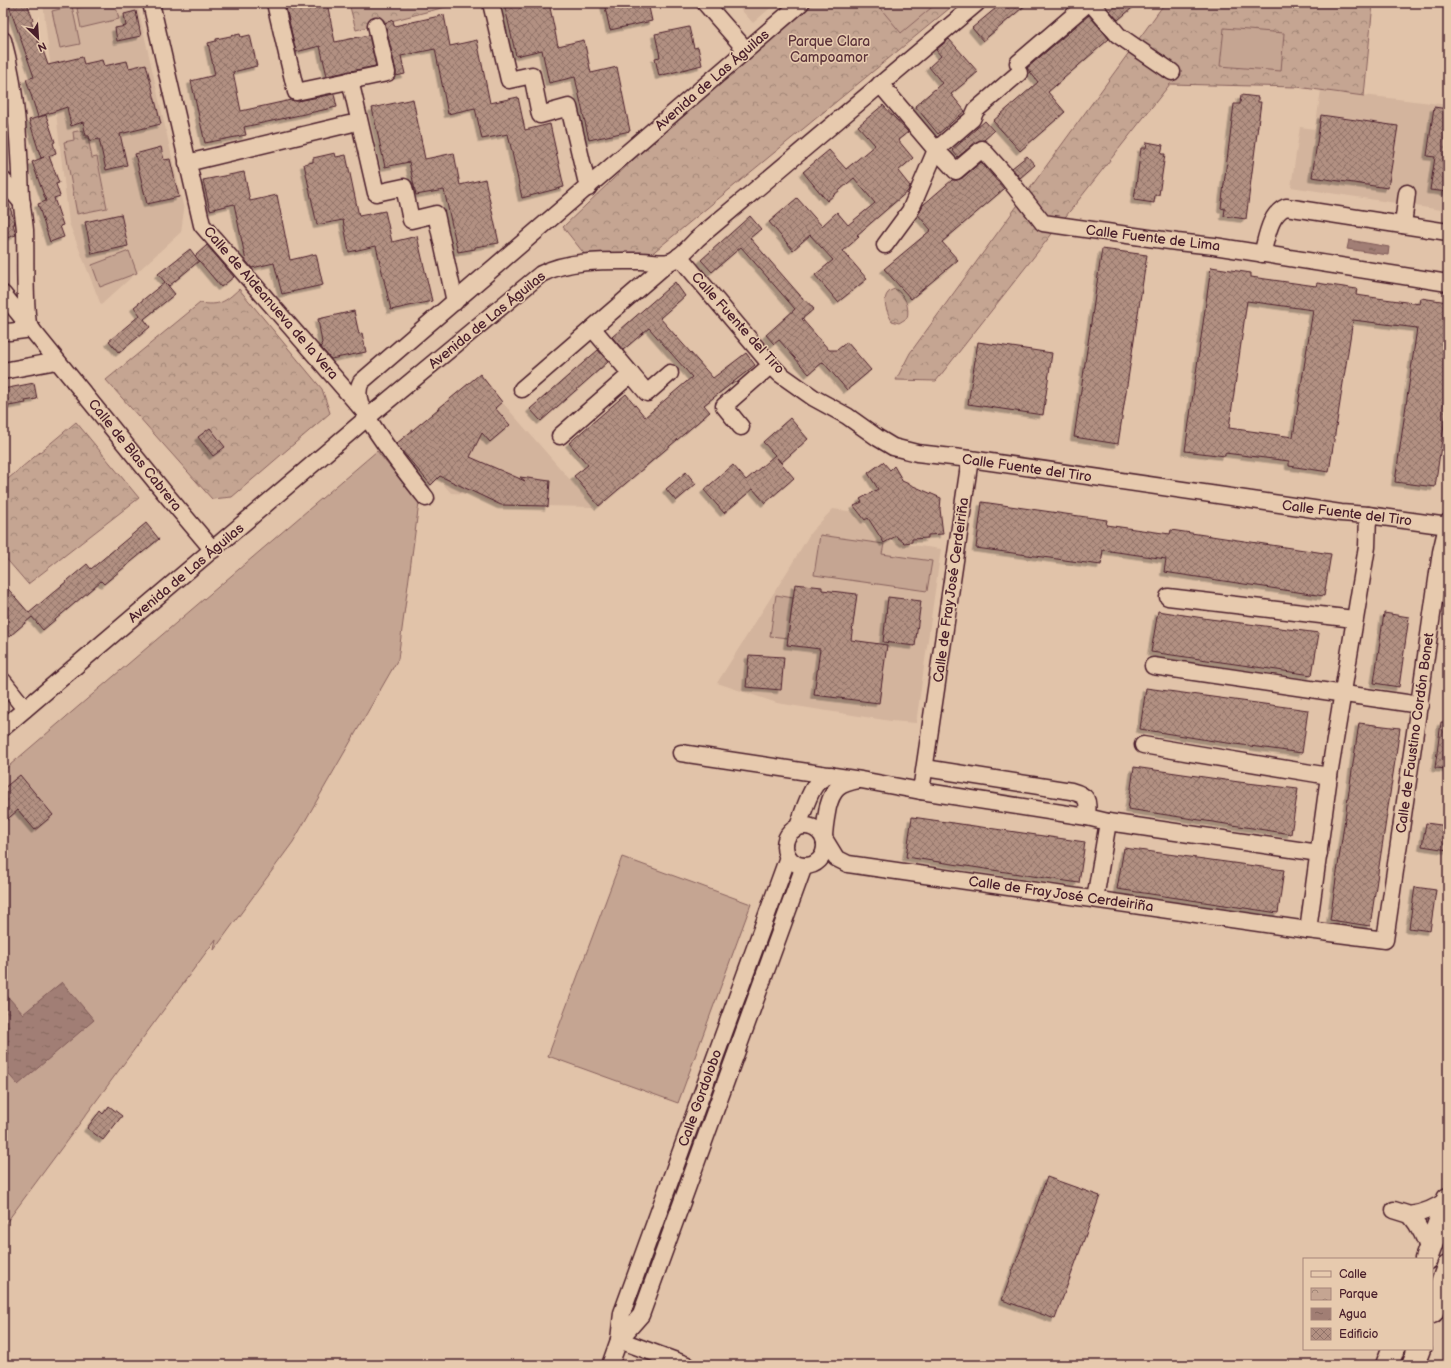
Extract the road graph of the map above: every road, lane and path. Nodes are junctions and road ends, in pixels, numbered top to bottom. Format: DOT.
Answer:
graph roads {
  1 [pos="151,3"];
  2 [pos="275,3"];
  3 [pos="491,3"];
  4 [pos="705,3"];
  5 [pos="801,3"];
  6 [pos="977,3"];
  7 [pos="1090,3"];
  8 [pos="376,25"];
  9 [pos="3,40"];
  10 [pos="746,50"];
  11 [pos="1172,72"];
  12 [pos="350,80"];
  13 [pos="880,84"];
  14 [pos="3,111"];
  15 [pos="350,124"];
  16 [pos="18,130"];
  17 [pos="940,153"];
  18 [pos="187,163"];
  19 [pos="3,180"];
  20 [pos="588,188"];
  21 [pos="1407,193"];
  22 [pos="22,203"];
  23 [pos="1403,225"];
  24 [pos="1448,232"];
  25 [pos="885,246"];
  26 [pos="1262,254"];
  27 [pos="674,259"];
  28 [pos="1448,283"];
  29 [pos="3,294"];
  30 [pos="455,302"];
  31 [pos="30,327"];
  32 [pos="593,329"];
  33 [pos="3,331"];
  34 [pos="57,361"];
  35 [pos="771,365"];
  36 [pos="3,371"];
  37 [pos="631,374"];
  38 [pos="670,374"];
  39 [pos="522,389"];
  40 [pos="366,415"];
  41 [pos="741,427"];
  42 [pos="560,436"];
  43 [pos="970,459"];
  44 [pos="426,498"];
  45 [pos="1368,515"];
  46 [pos="1448,522"];
  47 [pos="1448,526"];
  48 [pos="213,550"];
  49 [pos="1168,597"];
  50 [pos="1354,618"];
  51 [pos="1153,666"];
  52 [pos="3,682"];
  53 [pos="1344,694"];
  54 [pos="1420,705"];
  55 [pos="25,709"];
  56 [pos="3,728"];
  57 [pos="1143,745"];
  58 [pos="682,753"];
  59 [pos="925,768"];
  60 [pos="830,775"];
  61 [pos="1329,776"];
  62 [pos="861,780"];
  63 [pos="921,791"];
  64 [pos="1087,817"];
  65 [pos="1108,822"];
  66 [pos="798,827"];
  67 [pos="824,839"];
  68 [pos="1319,853"];
  69 [pos="788,857"];
  70 [pos="804,866"];
  71 [pos="1096,899"];
  72 [pos="1308,930"];
  73 [pos="1384,940"];
  74 [pos="1448,1199"];
  75 [pos="1394,1210"];
  76 [pos="1410,1215"];
  77 [pos="1427,1255"];
  78 [pos="1448,1267"];
  79 [pos="1433,1309"];
  80 [pos="619,1340"];
  81 [pos="1393,1350"];
  82 [pos="1419,1350"];
  83 [pos="610,1365"];
  84 [pos="687,1365"];
  85 [pos="1387,1365"];
  86 [pos="1413,1365"];
  1 -- 18 [label="street, Calle de Aldeanueva de la Vera"];
  2 -- 12 [label="street"];
  3 -- 20 [label="street"];
  4 -- 10 [label="street"];
  5 -- 10 [label="street, Avenida de Las Águilas"];
  6 -- 13 [label="street"];
  7 -- 11 [label="street"];
  7 -- 17 [label="street"];
  8 -- 12 [label="street"];
  9 -- 16 [label="street"];
  10 -- 20 [label="street, Avenida de Las Águilas"];
  12 -- 30 [label="street"];
  13 -- 17 [label="street"];
  13 -- 27 [label="street"];
  14 -- 16 [label="street"];
  15 -- 18 [label="street"];
  16 -- 22 [label="street"];
  17 -- 25 [label="street"];
  17 -- 26 [label="street, Calle Fuente de Lima"];
  18 -- 40 [label="street, Calle de Aldeanueva de la Vera"];
  19 -- 22 [label="street"];
  20 -- 30 [label="street, Avenida de Las Águilas"];
  21 -- 23 [label="street"];
  22 -- 31 [label="street"];
  23 -- 24 [label="street"];
  23 -- 26 [label="street"];
  26 -- 28 [label="street, Calle Fuente de Lima"];
  27 -- 32 [label="street"];
  27 -- 35 [label="street, Calle Fuente del Tiro"];
  27 -- 40 [label="street, Avenida de Las Águilas"];
  29 -- 31 [label="street, Calle de Blas Cabrera"];
  30 -- 40 [label="street, Avenida de Las Águilas"];
  31 -- 33 [label="street"];
  31 -- 34 [label="street, Calle de Blas Cabrera"];
  32 -- 37 [label="street"];
  32 -- 39 [label="street"];
  34 -- 36 [label="street"];
  34 -- 48 [label="street, Calle de Blas Cabrera"];
  35 -- 41 [label="street"];
  35 -- 43 [label="street, Calle Fuente del Tiro"];
  37 -- 38 [label="street"];
  37 -- 42 [label="street"];
  40 -- 44 [label="street"];
  40 -- 48 [label="street, Avenida de Las Águilas"];
  43 -- 45 [label="street, Calle Fuente del Tiro"];
  43 -- 59 [label="street, Calle de Fray José Cerdeiriña"];
  45 -- 47 [label="street, Calle Fuente del Tiro"];
  45 -- 50 [label="street"];
  46 -- 47 [label="street, Calle de Faustino Cordón Bonet"];
  47 -- 54 [label="street, Calle de Faustino Cordón Bonet"];
  48 -- 55 [label="street, Avenida de Las Águilas"];
  49 -- 50 [label="street"];
  50 -- 53 [label="street"];
  51 -- 53 [label="street"];
  52 -- 55 [label="street"];
  53 -- 54 [label="street"];
  53 -- 61 [label="street"];
  54 -- 73 [label="street, Calle de Faustino Cordón Bonet"];
  55 -- 56 [label="street, Avenida de Las Águilas"];
  57 -- 61 [label="street"];
  58 -- 60 [label="street"];
  59 -- 63 [label="street, Calle de Fray José Cerdeiriña"];
  59 -- 64 [label="street"];
  60 -- 62 [label="street"];
  60 -- 66 [label="street"];
  61 -- 68 [label="street"];
  62 -- 63 [label="street"];
  62 -- 67 [label="street"];
  63 -- 64 [label="street"];
  64 -- 65 [label="street"];
  65 -- 68 [label="street"];
  65 -- 71 [label="street"];
  66 -- 67 [label="street"];
  66 -- 69 [label="street"];
  67 -- 70 [label="street"];
  67 -- 71 [label="street, Calle de Fray José Cerdeiriña"];
  68 -- 72 [label="street"];
  69 -- 70 [label="street"];
  69 -- 80 [label="street, Calle Gordolobo"];
  70 -- 80 [label="street, Calle Gordolobo"];
  71 -- 72 [label="street, Calle de Fray José Cerdeiriña"];
  72 -- 73 [label="street, Calle de Fray José Cerdeiriña"];
  74 -- 76 [label="street"];
  74 -- 77 [label="highway"];
  75 -- 76 [label="street"];
  76 -- 77 [label="street"];
  78 -- 79 [label="highway"];
  80 -- 83 [label="street, Calle Gordolobo"];
  80 -- 84 [label="street"];
  81 -- 85 [label="highway"];
  82 -- 86 [label="highway"];
}
